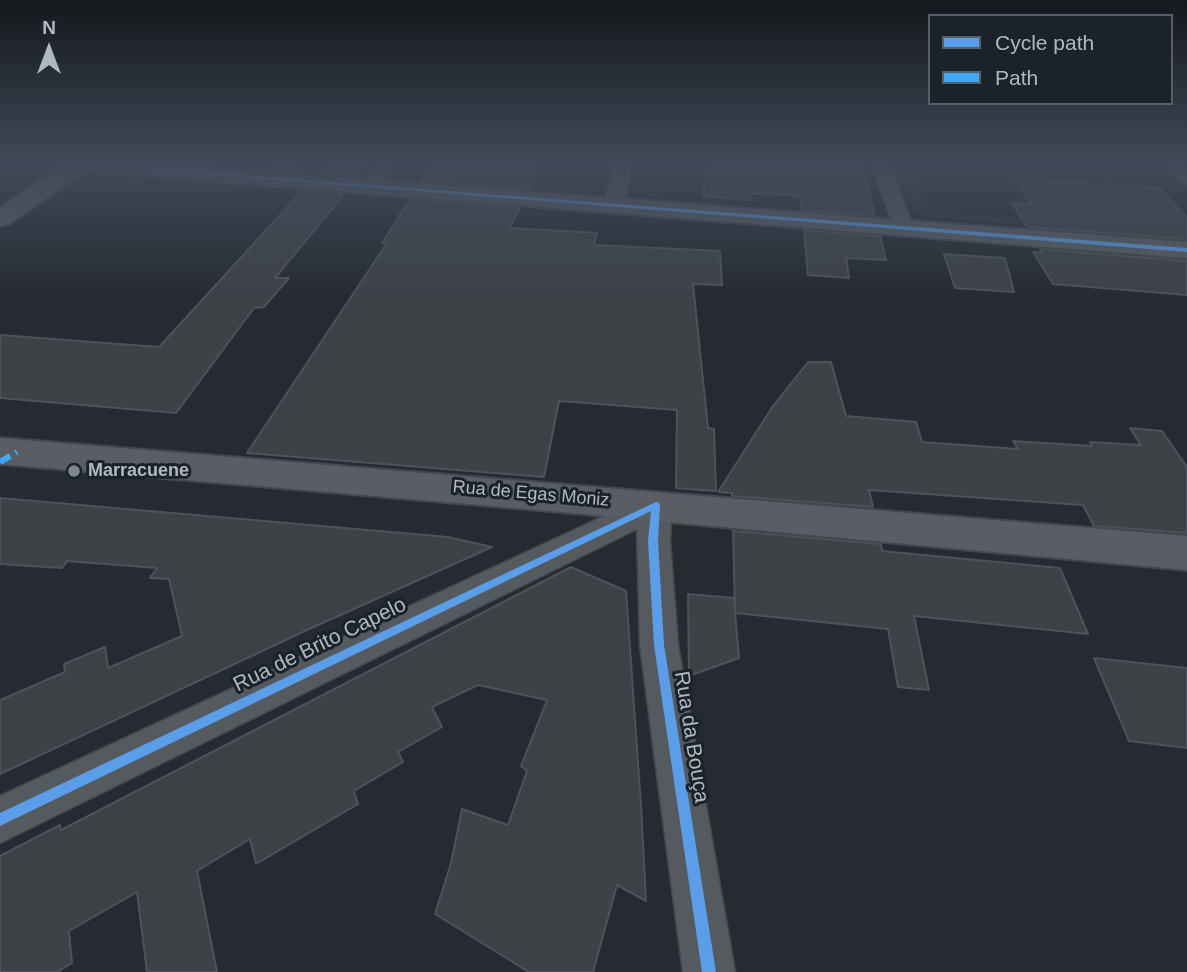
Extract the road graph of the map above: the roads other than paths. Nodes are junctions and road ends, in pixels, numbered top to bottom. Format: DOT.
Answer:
graph roads {
  1 [pos="661,209"];
  2 [pos="897,209"];
  3 [pos="904,227"];
  4 [pos="1187,250"];
  5 [pos="6,455"];
  6 [pos="656,505"];
  7 [pos="1187,553"];
  8 [pos="0,820"];
  9 [pos="709,972"];
  1 -- 3 [label="main road"];
  2 -- 3 [label="street"];
  3 -- 4 [label="main road"];
  5 -- 6 [label="main road, Rua de Egas Moniz"];
  6 -- 7 [label="main road, Rua de Egas Moniz"];
  6 -- 8 [label="street, Rua de Brito Capelo"];
  6 -- 9 [label="street, Rua da Bouça"];
}
